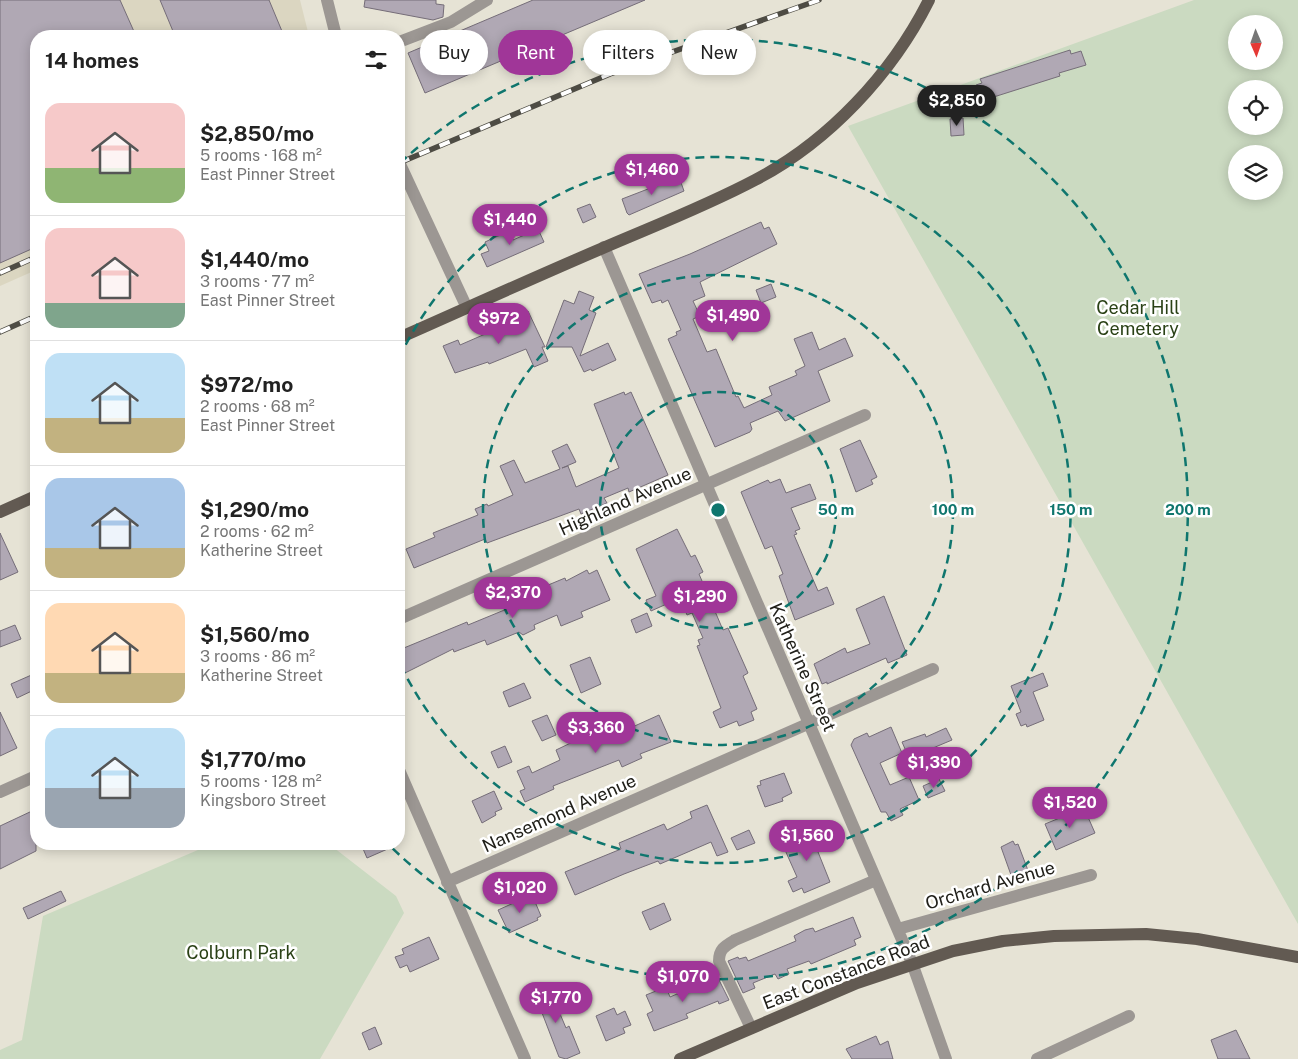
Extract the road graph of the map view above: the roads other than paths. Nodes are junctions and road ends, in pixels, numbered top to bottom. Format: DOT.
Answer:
graph roads {
  1 [pos="327,0"];
  2 [pos="487,0"];
  3 [pos="928,0"];
  4 [pos="334,30"];
  5 [pos="405,40"];
  6 [pos="405,176"];
  7 [pos="604,248"];
  8 [pos="467,308"];
  9 [pos="405,335"];
  10 [pos="865,415"];
  11 [pos="705,486"];
  12 [pos="30,495"];
  13 [pos="30,499"];
  14 [pos="0,512"];
  15 [pos="405,616"];
  16 [pos="932,669"];
  17 [pos="808,723"];
  18 [pos="30,779"];
  19 [pos="405,784"];
  20 [pos="0,792"];
  21 [pos="1091,876"];
  22 [pos="876,880"];
  23 [pos="447,882"];
  24 [pos="898,929"];
  25 [pos="1298,956"];
  26 [pos="912,963"];
  27 [pos="1128,1016"];
  28 [pos="751,1028"];
  29 [pos="525,1059"];
  30 [pos="680,1059"];
  31 [pos="946,1059"];
  32 [pos="1036,1059"];
  1 -- 4 [label="street"];
  2 -- 5 [label="street"];
  3 -- 7 [label="main road"];
  6 -- 8 [label="street"];
  7 -- 8 [label="main road"];
  7 -- 11 [label="street, Katherine Street"];
  8 -- 9 [label="main road"];
  10 -- 11 [label="street, Highland Avenue"];
  11 -- 15 [label="street, Highland Avenue"];
  11 -- 17 [label="street, Katherine Street"];
  12 -- 14 [label="street"];
  13 -- 14 [label="main road"];
  16 -- 17 [label="street, Nansemond Avenue"];
  17 -- 22 [label="street, Katherine Street"];
  17 -- 23 [label="street, Nansemond Avenue"];
  18 -- 20 [label="street"];
  19 -- 23 [label="street"];
  21 -- 24 [label="street, Orchard Avenue"];
  22 -- 24 [label="street, Katherine Street"];
  22 -- 28 [label="street"];
  23 -- 29 [label="street"];
  24 -- 26 [label="street, Katherine Street"];
  25 -- 26 [label="main road, East Constance Road"];
  26 -- 28 [label="main road, East Constance Road"];
  26 -- 31 [label="street, Katherine Street"];
  27 -- 32 [label="street"];
  28 -- 30 [label="main road, East Constance Road"];
}
